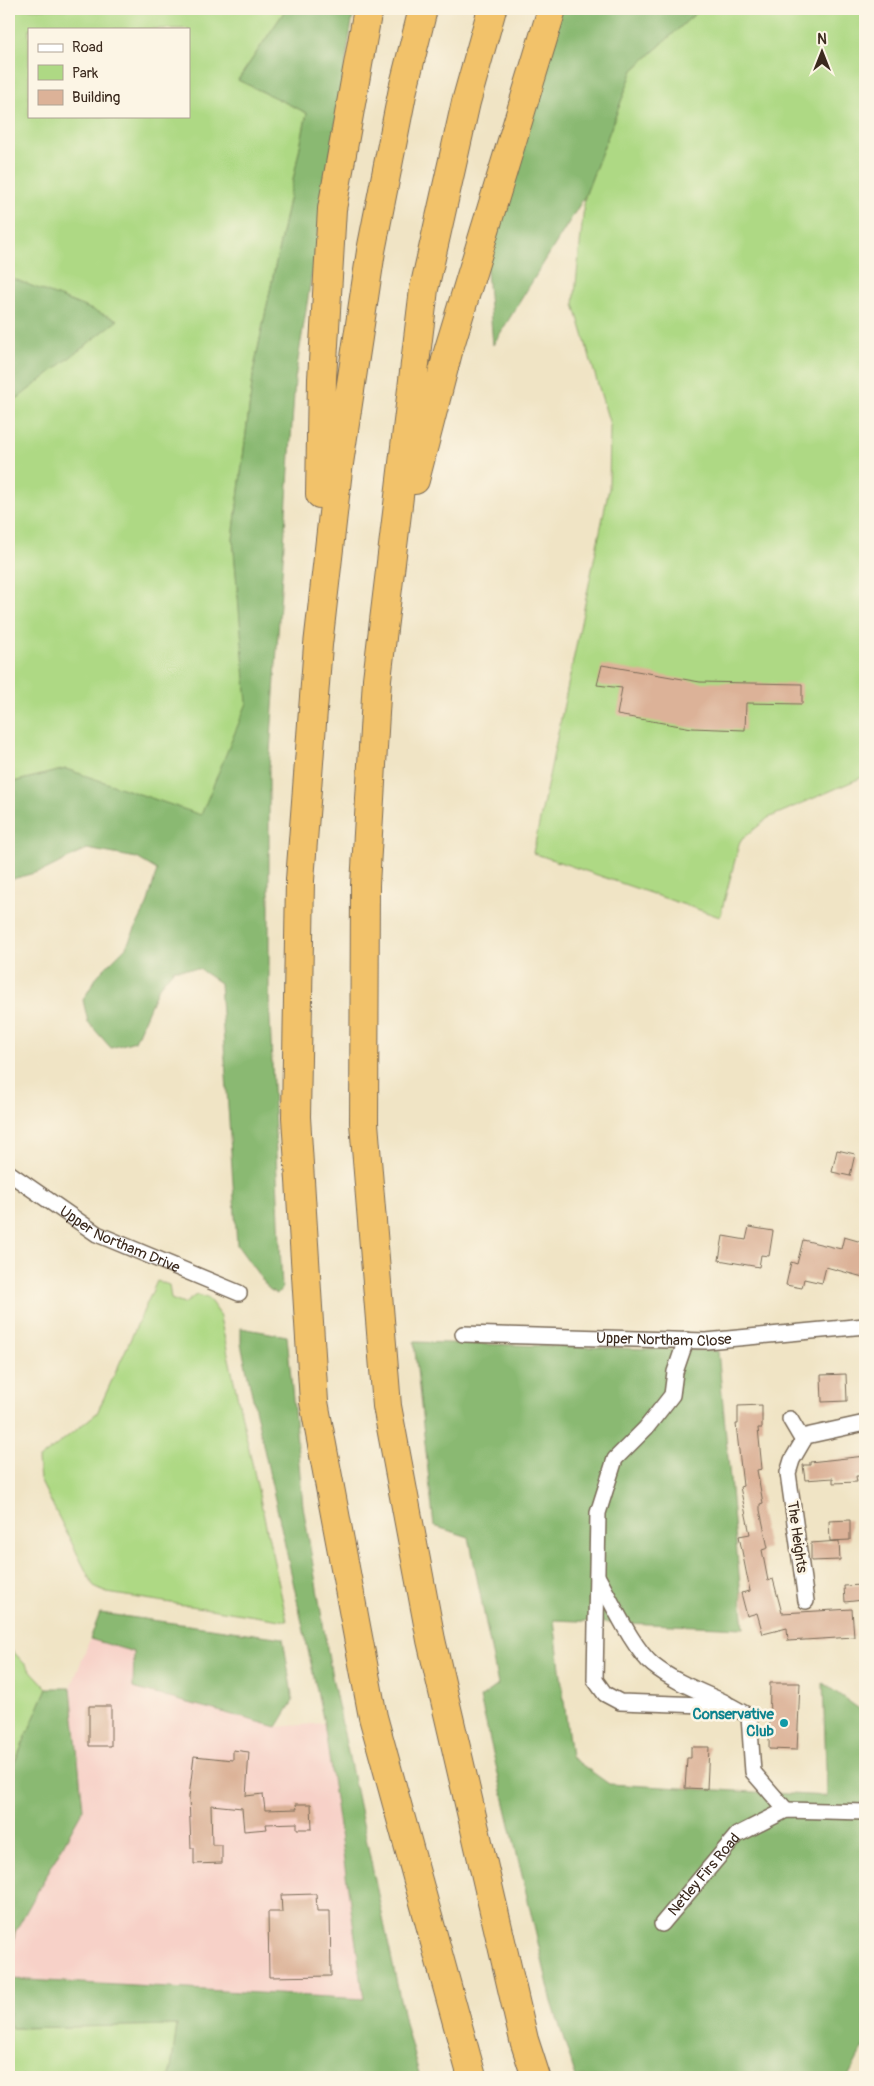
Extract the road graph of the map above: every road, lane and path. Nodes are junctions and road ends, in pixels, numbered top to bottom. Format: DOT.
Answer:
graph roads {
  1 [pos="368,9"];
  2 [pos="423,9"];
  3 [pos="492,9"];
  4 [pos="552,9"];
  5 [pos="387,595"];
  6 [pos="318,645"];
  7 [pos="9,1173"];
  8 [pos="239,1293"];
  9 [pos="865,1326"];
  10 [pos="463,1334"];
  11 [pos="686,1340"];
  12 [pos="790,1418"];
  13 [pos="865,1423"];
  14 [pos="803,1441"];
  15 [pos="597,1575"];
  16 [pos="806,1601"];
  17 [pos="731,1706"];
  18 [pos="786,1810"];
  19 [pos="865,1812"];
  20 [pos="662,1924"];
  21 [pos="472,2077"];
  22 [pos="536,2077"];
  1 -- 6 [label="highway"];
  2 -- 6 [label="highway"];
  3 -- 5 [label="highway"];
  4 -- 5 [label="highway"];
  5 -- 22 [label="highway"];
  6 -- 21 [label="highway"];
  7 -- 8 [label="street, Upper Northam Drive"];
  9 -- 11 [label="street, Upper Northam Close"];
  10 -- 11 [label="street, Upper Northam Close"];
  11 -- 15 [label="street"];
  12 -- 14 [label="street"];
  13 -- 14 [label="street"];
  14 -- 16 [label="street, The Heights"];
  15 -- 17 [label="street"];
  15 -- 17 [label="street"];
  17 -- 18 [label="street"];
  18 -- 19 [label="street, Netley Firs Road"];
  18 -- 20 [label="street, Netley Firs Road"];
}
